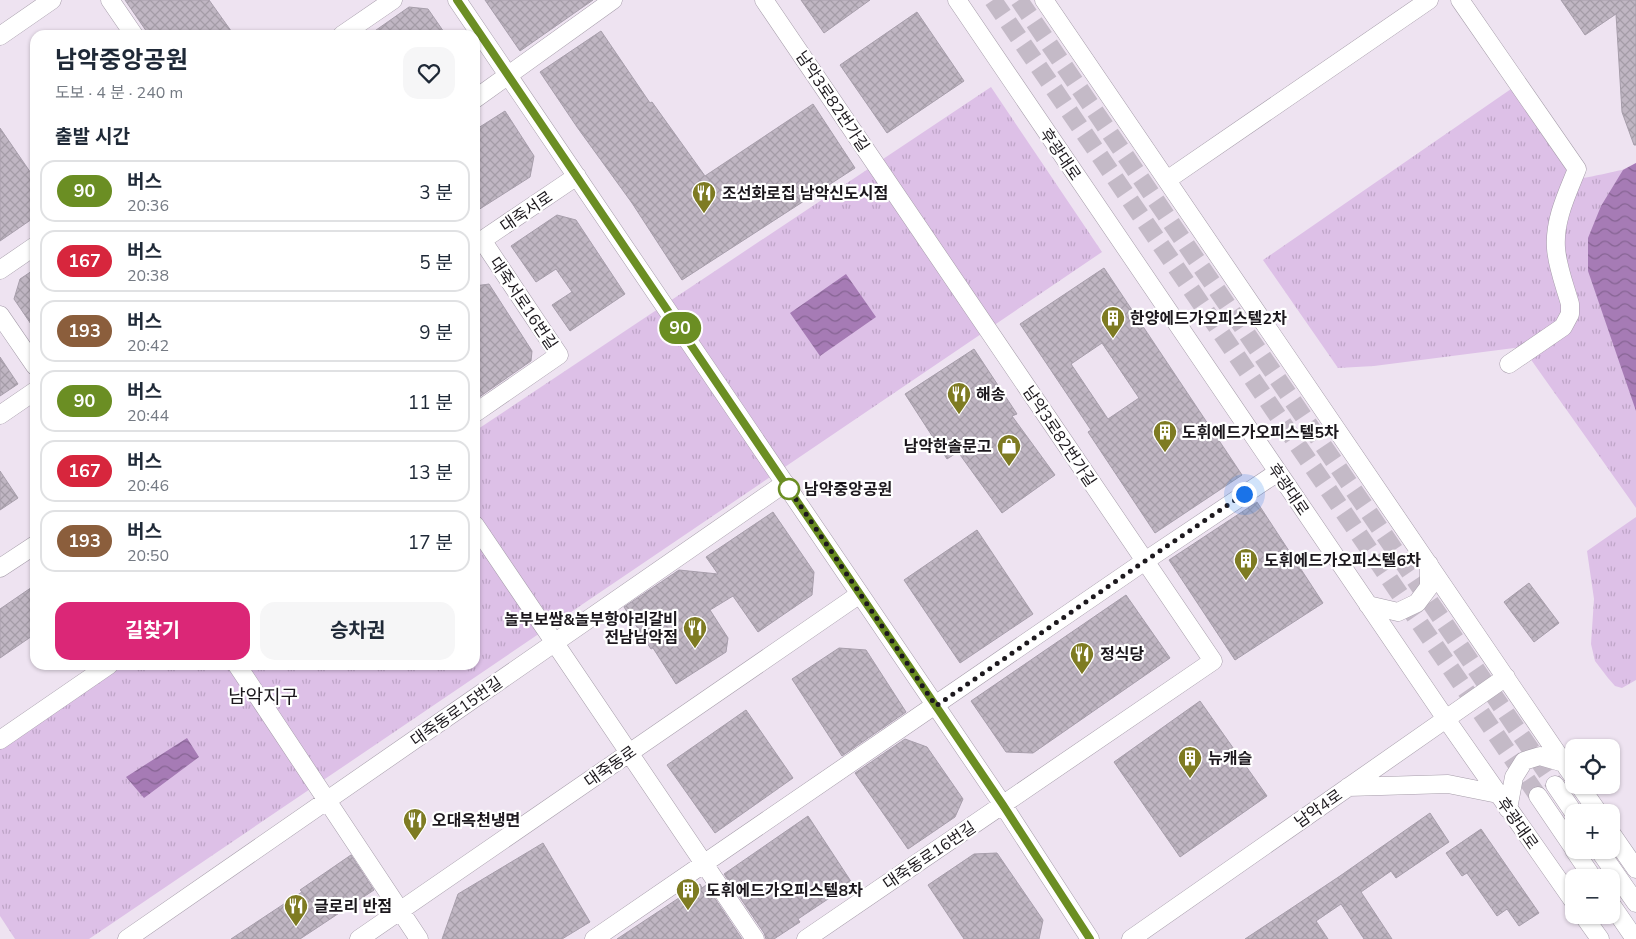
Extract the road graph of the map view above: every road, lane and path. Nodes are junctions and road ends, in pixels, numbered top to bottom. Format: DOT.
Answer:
graph roads {
  1 [pos="52,0"];
  2 [pos="110,0"];
  3 [pos="393,0"];
  4 [pos="457,0"];
  5 [pos="613,0"];
  6 [pos="764,0"];
  7 [pos="956,0"];
  8 [pos="1044,0"];
  9 [pos="1429,0"];
  10 [pos="1460,0"];
  11 [pos="131,30"];
  12 [pos="349,30"];
  13 [pos="478,30"];
  14 [pos="480,34"];
  15 [pos="0,36"];
  16 [pos="509,76"];
  17 [pos="480,96"];
  18 [pos="577,176"];
  19 [pos="1167,180"];
  20 [pos="480,242"];
  21 [pos="480,246"];
  22 [pos="30,249"];
  23 [pos="0,270"];
  24 [pos="0,315"];
  25 [pos="30,359"];
  26 [pos="1509,364"];
  27 [pos="30,394"];
  28 [pos="480,410"];
  29 [pos="0,415"];
  30 [pos="1278,472"];
  31 [pos="785,483"];
  32 [pos="480,532"];
  33 [pos="30,548"];
  34 [pos="1145,561"];
  35 [pos="1429,564"];
  36 [pos="0,568"];
  37 [pos="860,594"];
  38 [pos="1368,605"];
  39 [pos="554,643"];
  40 [pos="101,670"];
  41 [pos="240,670"];
  42 [pos="1506,677"];
  43 [pos="936,706"];
  44 [pos="1446,719"];
  45 [pos="0,740"];
  46 [pos="629,753"];
  47 [pos="1565,764"];
  48 [pos="1565,768"];
  49 [pos="1555,785"];
  50 [pos="1348,787"];
  51 [pos="1498,794"];
  52 [pos="1538,796"];
  53 [pos="327,800"];
  54 [pos="1568,804"];
  55 [pos="1003,805"];
  56 [pos="1508,809"];
  57 [pos="1565,836"];
  58 [pos="1620,846"];
  59 [pos="1605,859"];
  60 [pos="705,864"];
  61 [pos="1636,869"];
  62 [pos="1565,889"];
  63 [pos="1636,903"];
  64 [pos="401,910"];
  65 [pos="1620,917"];
  66 [pos="1589,924"];
  67 [pos="127,939"];
  68 [pos="359,939"];
  69 [pos="419,939"];
  70 [pos="594,939"];
  71 [pos="755,939"];
  72 [pos="806,939"];
  73 [pos="1090,939"];
  74 [pos="1131,939"];
  75 [pos="1600,939"];
  76 [pos="1635,939"];
  1 -- 15 [label="street"];
  2 -- 11 [label="street"];
  3 -- 12 [label="street"];
  4 -- 13 [label="street"];
  5 -- 16 [label="street"];
  6 -- 34 [label="street, 남악3로82번가길"];
  7 -- 30 [label="street, 후광대로"];
  8 -- 19 [label="street"];
  9 -- 19 [label="street"];
  10 -- 26 [label="street"];
  14 -- 16 [label="street"];
  16 -- 17 [label="street"];
  16 -- 18 [label="street"];
  18 -- 20 [label="street, 대죽서로"];
  18 -- 31 [label="street"];
  19 -- 35 [label="street"];
  21 -- 28 [label="street, 대죽서로16번길"];
  22 -- 23 [label="street"];
  24 -- 25 [label="street"];
  27 -- 29 [label="street"];
  30 -- 34 [label="street"];
  30 -- 38 [label="street, 후광대로"];
  31 -- 37 [label="street"];
  31 -- 39 [label="street, 대죽동로15번길"];
  32 -- 39 [label="street"];
  33 -- 36 [label="street"];
  34 -- 43 [label="street"];
  34 -- 55 [label="street, 남악3로82번가길"];
  35 -- 38 [label="street"];
  35 -- 42 [label="street"];
  37 -- 43 [label="street"];
  37 -- 46 [label="street, 대죽동로"];
  38 -- 44 [label="street, 후광대로"];
  39 -- 46 [label="street"];
  39 -- 53 [label="street, 대죽동로15번길"];
  40 -- 45 [label="street"];
  41 -- 53 [label="street"];
  42 -- 44 [label="street, 남악4로"];
  42 -- 47 [label="street"];
  43 -- 55 [label="street"];
  43 -- 60 [label="street"];
  44 -- 50 [label="street, 남악4로"];
  44 -- 51 [label="street, 후광대로"];
  46 -- 60 [label="street"];
  46 -- 64 [label="street, 대죽동로"];
  48 -- 56 [label="street"];
  49 -- 54 [label="street"];
  50 -- 51 [label="street"];
  50 -- 74 [label="street, 남악4로"];
  51 -- 56 [label="street, 후광대로"];
  52 -- 57 [label="street, 후광대로"];
  53 -- 64 [label="street"];
  53 -- 67 [label="street, 대죽동로15번길"];
  55 -- 72 [label="street, 대죽동로16번길"];
  55 -- 73 [label="street"];
  56 -- 62 [label="street, 후광대로"];
  58 -- 61 [label="street"];
  59 -- 63 [label="street"];
  60 -- 70 [label="street"];
  60 -- 71 [label="street"];
  64 -- 68 [label="street, 대죽동로"];
  64 -- 69 [label="street"];
  65 -- 76 [label="street"];
  66 -- 75 [label="street"];
}
